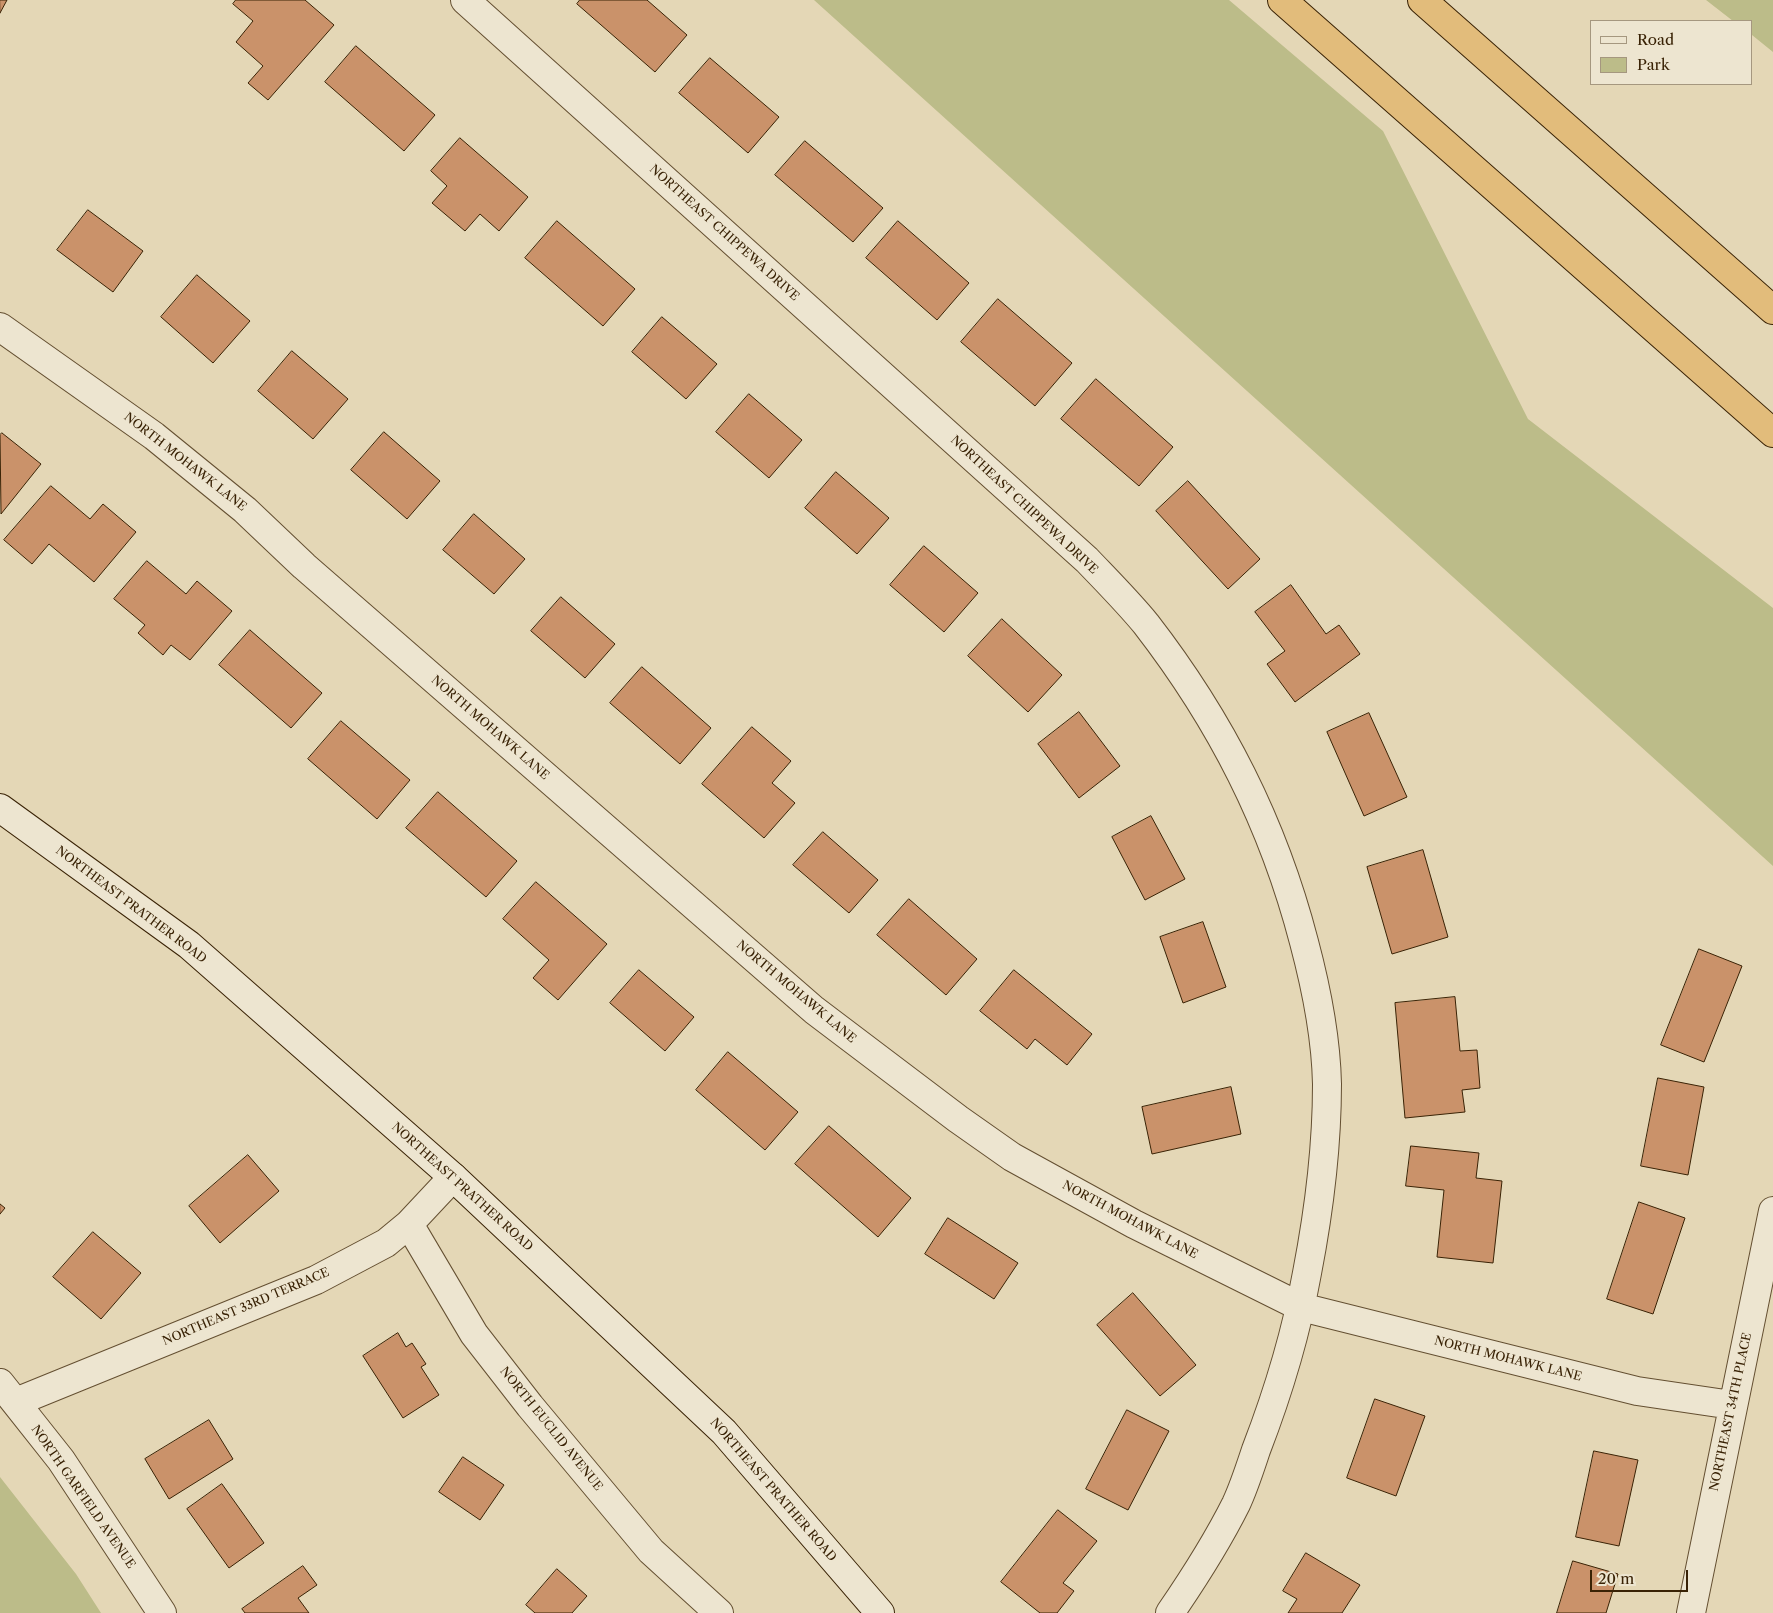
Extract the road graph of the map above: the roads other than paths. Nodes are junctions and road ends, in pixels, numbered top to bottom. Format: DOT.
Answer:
graph roads {
  1 [pos="465,0"];
  2 [pos="1282,0"];
  3 [pos="1422,0"];
  4 [pos="1773,310"];
  5 [pos="0,327"];
  6 [pos="1773,433"];
  7 [pos="0,808"];
  8 [pos="453,1177"];
  9 [pos="1773,1211"];
  10 [pos="409,1224"];
  11 [pos="1301,1307"];
  12 [pos="8,1393"];
  13 [pos="1732,1405"];
  14 [pos="162,1613"];
  15 [pos="719,1613"];
  16 [pos="880,1613"];
  17 [pos="1170,1613"];
  18 [pos="1691,1613"];
  1 -- 11 [label="street, NORTHEAST CHIPPEWA DRIVE"];
  2 -- 6 [label="highway"];
  3 -- 4 [label="highway"];
  5 -- 11 [label="street, NORTH MOHAWK LANE"];
  7 -- 8 [label="street, NORTHEAST PRATHER ROAD"];
  8 -- 10 [label="street, NORTHEAST 33RD TERRACE"];
  8 -- 16 [label="street, NORTHEAST PRATHER ROAD"];
  9 -- 13 [label="street, NORTHEAST 34TH PLACE"];
  10 -- 12 [label="street, NORTHEAST 33RD TERRACE"];
  10 -- 15 [label="street, NORTH EUCLID AVENUE"];
  11 -- 13 [label="street, NORTH MOHAWK LANE"];
  11 -- 17 [label="street, NORTHEAST CHIPPEWA DRIVE"];
  12 -- 14 [label="street, NORTH GARFIELD AVENUE"];
  13 -- 18 [label="street, NORTHEAST 34TH PLACE"];
}
